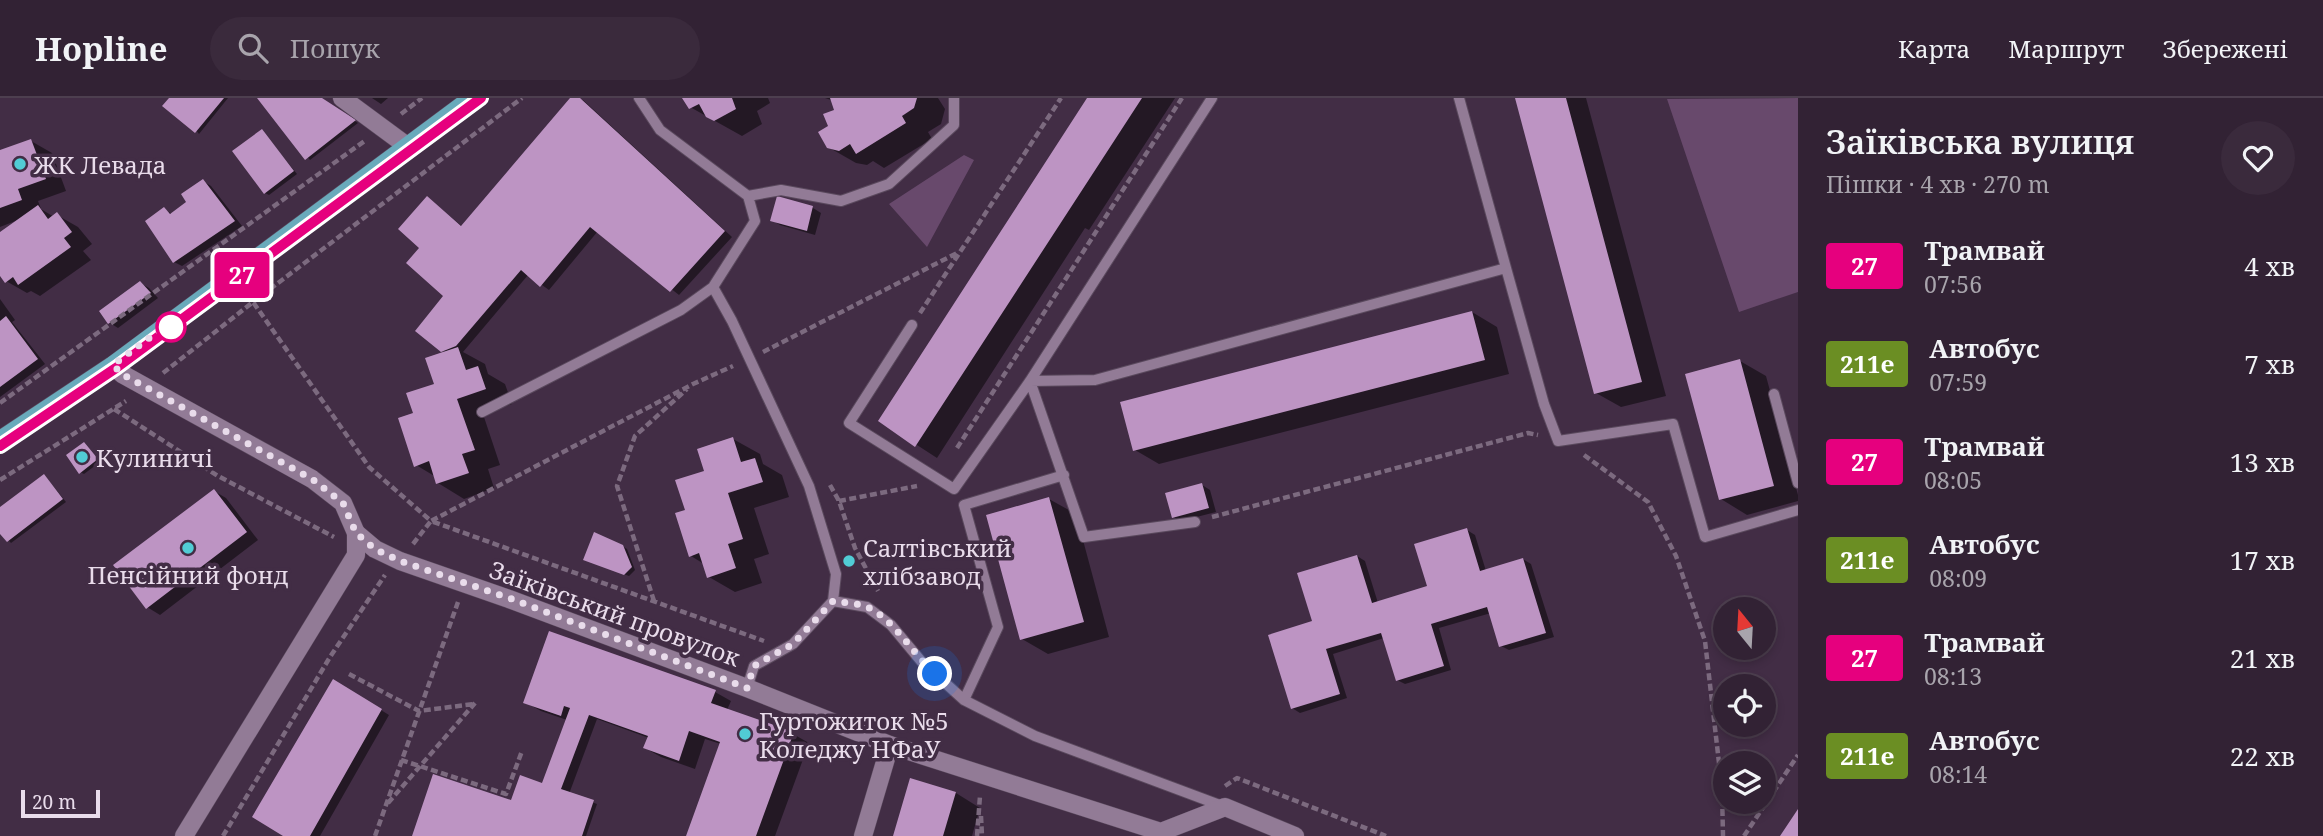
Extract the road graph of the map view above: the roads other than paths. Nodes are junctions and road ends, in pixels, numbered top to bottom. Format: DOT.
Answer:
graph roads {
  1 [pos="342,98"];
  2 [pos="472,98"];
  3 [pos="639,98"];
  4 [pos="954,98"];
  5 [pos="1212,98"];
  6 [pos="1459,98"];
  7 [pos="407,146"];
  8 [pos="748,196"];
  9 [pos="1506,268"];
  10 [pos="713,287"];
  11 [pos="912,325"];
  12 [pos="113,365"];
  13 [pos="1030,381"];
  14 [pos="1774,394"];
  15 [pos="482,412"];
  16 [pos="0,440"];
  17 [pos="1064,475"];
  18 [pos="1798,483"];
  19 [pos="954,489"];
  20 [pos="964,505"];
  21 [pos="1798,510"];
  22 [pos="1195,522"];
  23 [pos="356,533"];
  24 [pos="833,601"];
  25 [pos="747,688"];
  26 [pos="964,700"];
  27 [pos="890,745"];
  28 [pos="1223,799"];
  29 [pos="184,836"];
  30 [pos="863,836"];
  31 [pos="1295,836"];
  1 -- 7 [label="street"];
  2 -- 7 [label="main road"];
  3 -- 8 [label="lane"];
  4 -- 8 [label="lane"];
  5 -- 13 [label="lane"];
  6 -- 9 [label="lane"];
  7 -- 12 [label="main road"];
  8 -- 10 [label="lane"];
  9 -- 13 [label="lane"];
  9 -- 21 [label="lane"];
  10 -- 15 [label="lane"];
  10 -- 24 [label="lane"];
  11 -- 19 [label="lane"];
  12 -- 16 [label="main road"];
  12 -- 23 [label="street"];
  13 -- 17 [label="lane"];
  13 -- 19 [label="lane"];
  14 -- 18 [label="lane"];
  17 -- 20 [label="lane"];
  17 -- 22 [label="lane"];
  19 -- 20 [label="lane"];
  20 -- 26 [label="lane"];
  23 -- 25 [label="street, Заїківський провулок"];
  23 -- 29 [label="street"];
  24 -- 25 [label="lane"];
  24 -- 26 [label="lane"];
  25 -- 27 [label="street, Заїківський провулок"];
  26 -- 28 [label="lane"];
  27 -- 28 [label="street, Заїківський провулок"];
  27 -- 30 [label="street"];
  28 -- 31 [label="street"];
}
